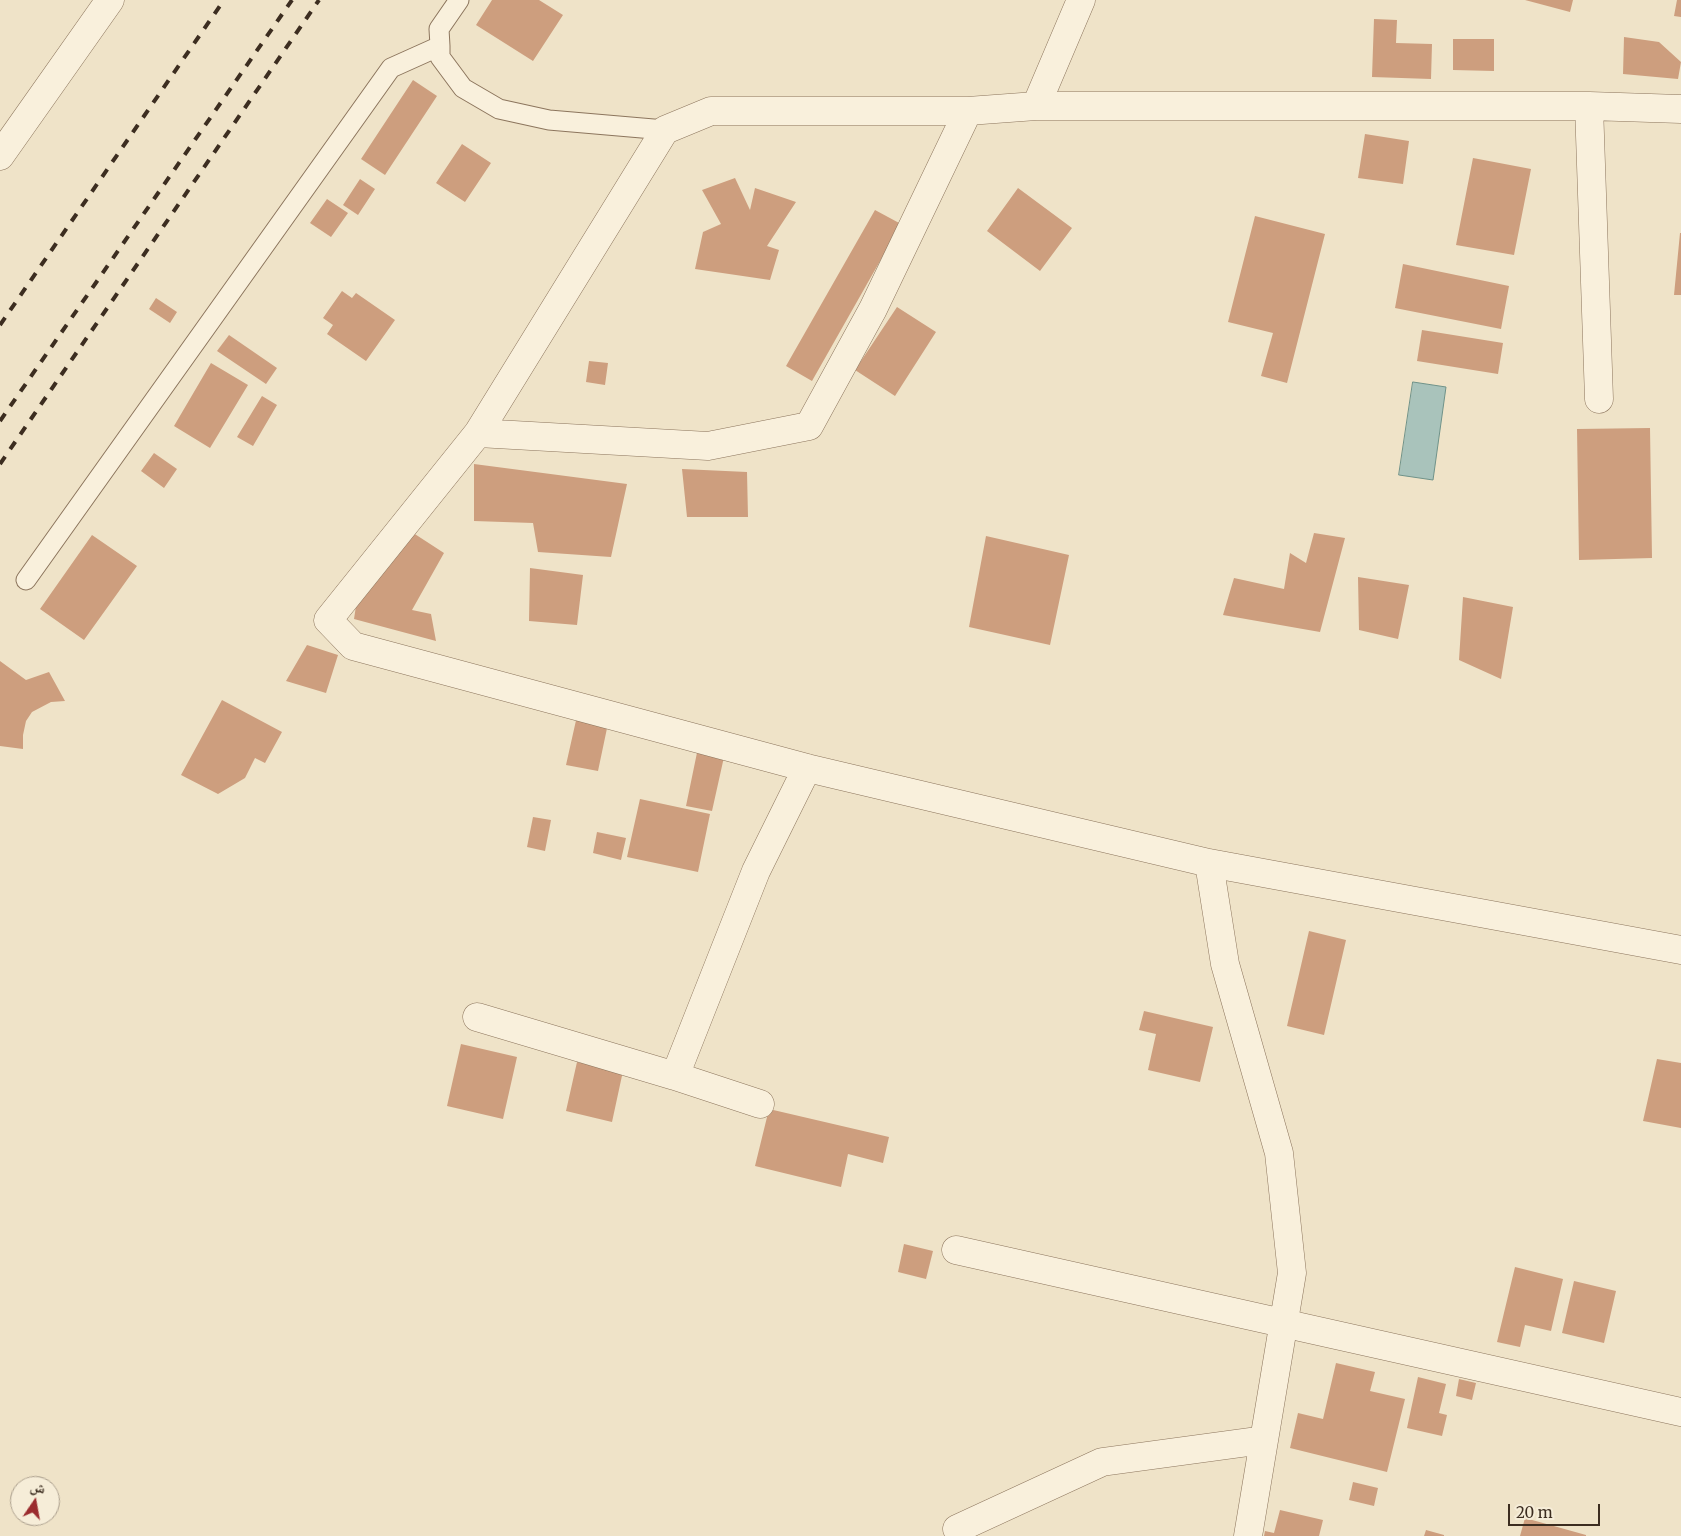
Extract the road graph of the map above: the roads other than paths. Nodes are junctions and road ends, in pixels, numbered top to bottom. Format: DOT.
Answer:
graph roads {
  1 [pos="110,0"];
  2 [pos="459,0"];
  3 [pos="1081,0"];
  4 [pos="440,46"];
  5 [pos="1036,106"];
  6 [pos="1589,106"];
  7 [pos="1681,109"];
  8 [pos="968,111"];
  9 [pos="9,123"];
  10 [pos="665,130"];
  11 [pos="0,156"];
  12 [pos="1599,399"];
  13 [pos="478,433"];
  14 [pos="26,580"];
  15 [pos="807,768"];
  16 [pos="1209,863"];
  17 [pos="1681,950"];
  18 [pos="477,1017"];
  19 [pos="675,1076"];
  20 [pos="760,1104"];
  21 [pos="956,1250"];
  22 [pos="1284,1323"];
  23 [pos="1681,1412"];
  24 [pos="1264,1440"];
  25 [pos="957,1529"];
  26 [pos="1248,1536"];
  1 -- 9 [label="street"];
  2 -- 4 [label="lane"];
  3 -- 5 [label="street"];
  4 -- 10 [label="lane"];
  4 -- 14 [label="lane"];
  5 -- 6 [label="street"];
  5 -- 8 [label="street"];
  6 -- 7 [label="street"];
  6 -- 12 [label="street"];
  8 -- 10 [label="street"];
  8 -- 13 [label="street"];
  9 -- 11 [label="street"];
  10 -- 13 [label="street"];
  13 -- 15 [label="street"];
  15 -- 16 [label="street"];
  15 -- 19 [label="street"];
  16 -- 17 [label="street"];
  16 -- 22 [label="street"];
  18 -- 19 [label="street"];
  19 -- 20 [label="street"];
  21 -- 22 [label="street"];
  22 -- 23 [label="street"];
  22 -- 24 [label="street"];
  24 -- 25 [label="street"];
  24 -- 26 [label="street"];
}
